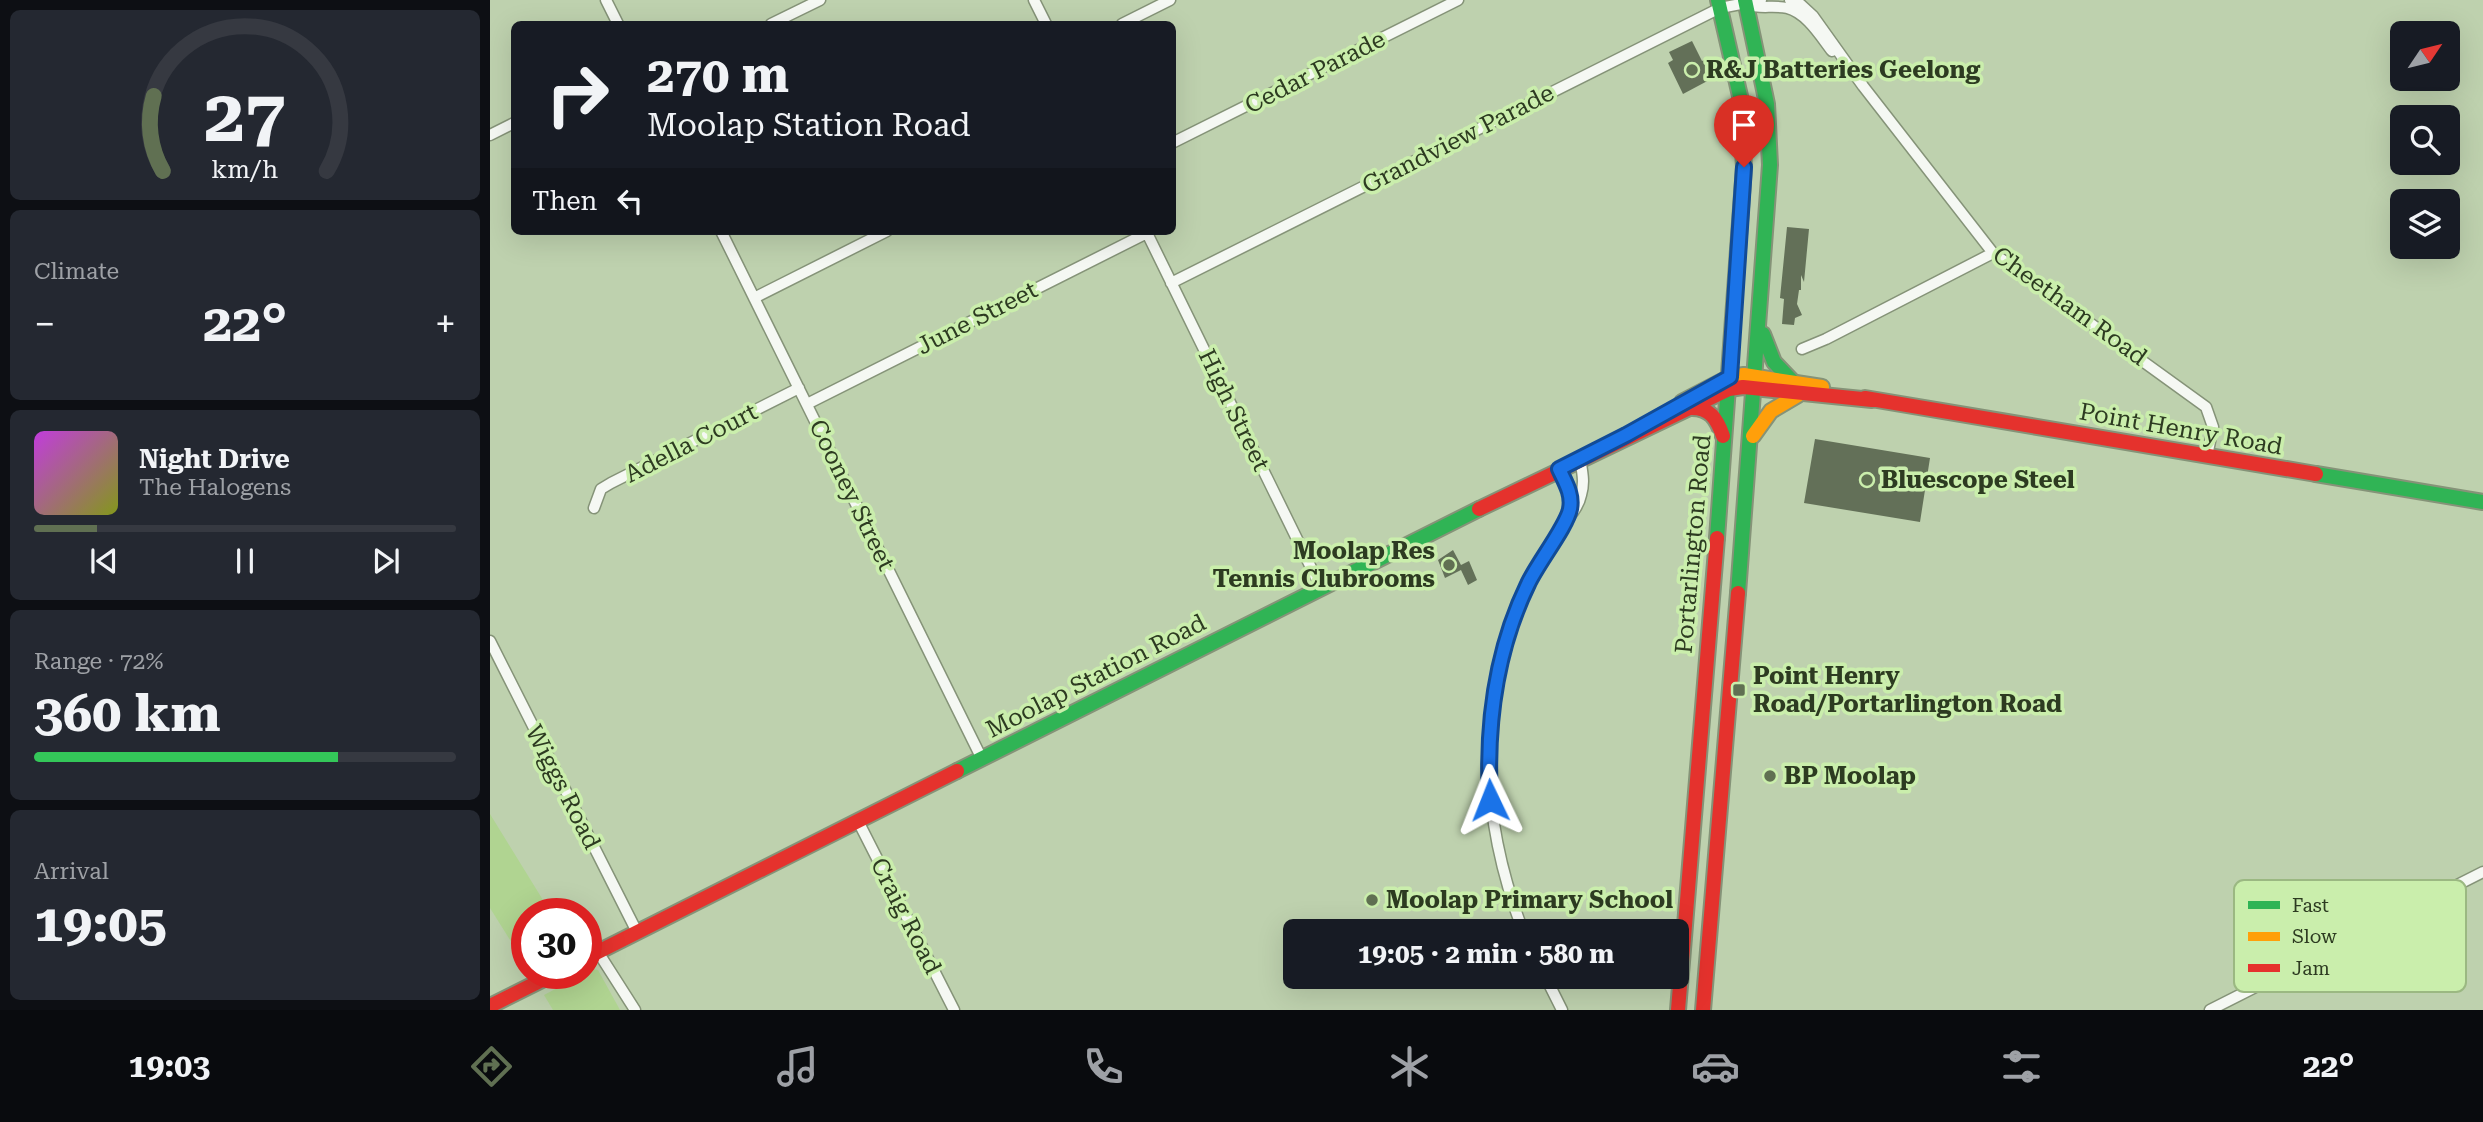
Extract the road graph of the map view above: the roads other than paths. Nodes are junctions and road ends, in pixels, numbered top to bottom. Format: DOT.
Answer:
graph roads {
  1 [pos="606,0"];
  2 [pos="820,0"];
  3 [pos="1034,0"];
  4 [pos="1170,0"];
  5 [pos="1458,0"];
  6 [pos="1751,1"];
  7 [pos="1790,3"];
  8 [pos="1719,4"];
  9 [pos="616,21"];
  10 [pos="777,21"];
  11 [pos="1040,21"];
  12 [pos="1128,21"];
  13 [pos="511,124"];
  14 [pos="490,135"];
  15 [pos="1176,141"];
  16 [pos="722,235"];
  17 [pos="879,235"];
  18 [pos="1141,235"];
  19 [pos="1148,235"];
  20 [pos="1993,253"];
  21 [pos="1171,283"];
  22 [pos="754,298"];
  23 [pos="1760,318"];
  24 [pos="1802,349"];
  25 [pos="1755,382"];
  26 [pos="1730,383"];
  27 [pos="799,388"];
  28 [pos="1798,388"];
  29 [pos="807,404"];
  30 [pos="1689,408"];
  31 [pos="1626,435"];
  32 [pos="1724,441"];
  33 [pos="1751,441"];
  34 [pos="2207,456"];
  35 [pos="1580,458"];
  36 [pos="1559,469"];
  37 [pos="2483,502"];
  38 [pos="594,508"];
  39 [pos="1568,516"];
  40 [pos="1321,588"];
  41 [pos="490,641"];
  42 [pos="982,759"];
  43 [pos="858,821"];
  44 [pos="2483,872"];
  45 [pos="2466,881"];
  46 [pos="1519,919"];
  47 [pos="636,933"];
  48 [pos="602,950"];
  49 [pos="602,968"];
  50 [pos="524,989"];
  51 [pos="1552,989"];
  52 [pos="2246,992"];
  53 [pos="490,1006"];
  54 [pos="635,1010"];
  55 [pos="954,1010"];
  56 [pos="1562,1010"];
  57 [pos="1678,1010"];
  58 [pos="1703,1010"];
  59 [pos="2210,1010"];
  1 -- 9 [label="street"];
  2 -- 10 [label="street"];
  3 -- 11 [label="street"];
  4 -- 12 [label="street"];
  5 -- 15 [label="street, Cedar Parade"];
  6 -- 7 [label="street, Cheetham Road"];
  6 -- 8 [label="street, Grandview Parade"];
  6 -- 23 [label="street, Portarlington Road"];
  7 -- 20 [label="street, Cheetham Road"];
  8 -- 21 [label="street, Grandview Parade"];
  8 -- 26 [label="street, Portarlington Road"];
  13 -- 14 [label="street"];
  16 -- 22 [label="street, Cooney Street"];
  17 -- 22 [label="street"];
  18 -- 29 [label="street, June Street"];
  19 -- 21 [label="street, High Street"];
  20 -- 24 [label="street"];
  20 -- 34 [label="street, Cheetham Road"];
  21 -- 40 [label="street, High Street"];
  22 -- 27 [label="street, Cooney Street"];
  23 -- 25 [label="street, Portarlington Road"];
  23 -- 28 [label="street"];
  25 -- 26 [label="street, Point Henry Road"];
  25 -- 28 [label="street, Point Henry Road"];
  25 -- 33 [label="street, Portarlington Road"];
  26 -- 30 [label="street, Moolap Station Road"];
  26 -- 31 [label="street, Moolap Station Road"];
  26 -- 32 [label="street, Portarlington Road"];
  27 -- 29 [label="street, Cooney Street"];
  27 -- 38 [label="street, Adella Court"];
  28 -- 33 [label="street"];
  28 -- 34 [label="street, Point Henry Road"];
  29 -- 42 [label="street, Cooney Street"];
  30 -- 31 [label="street, Moolap Station Road"];
  30 -- 32 [label="street"];
  31 -- 35 [label="street, Moolap Station Road"];
  32 -- 57 [label="street, Portarlington Road"];
  33 -- 58 [label="street, Portarlington Road"];
  34 -- 37 [label="street, Point Henry Road"];
  35 -- 36 [label="street, Moolap Station Road"];
  35 -- 39 [label="street"];
  36 -- 39 [label="street"];
  36 -- 40 [label="street, Moolap Station Road"];
  39 -- 46 [label="street"];
  40 -- 42 [label="street, Moolap Station Road"];
  41 -- 47 [label="street, Wiggs Road"];
  42 -- 43 [label="street, Moolap Station Road"];
  43 -- 47 [label="street, Moolap Station Road"];
  43 -- 55 [label="street, Craig Road"];
  44 -- 45 [label="street"];
  47 -- 48 [label="street, Moolap Station Road"];
  49 -- 54 [label="street"];
  50 -- 53 [label="street"];
  51 -- 56 [label="street"];
  52 -- 59 [label="street"];
}
